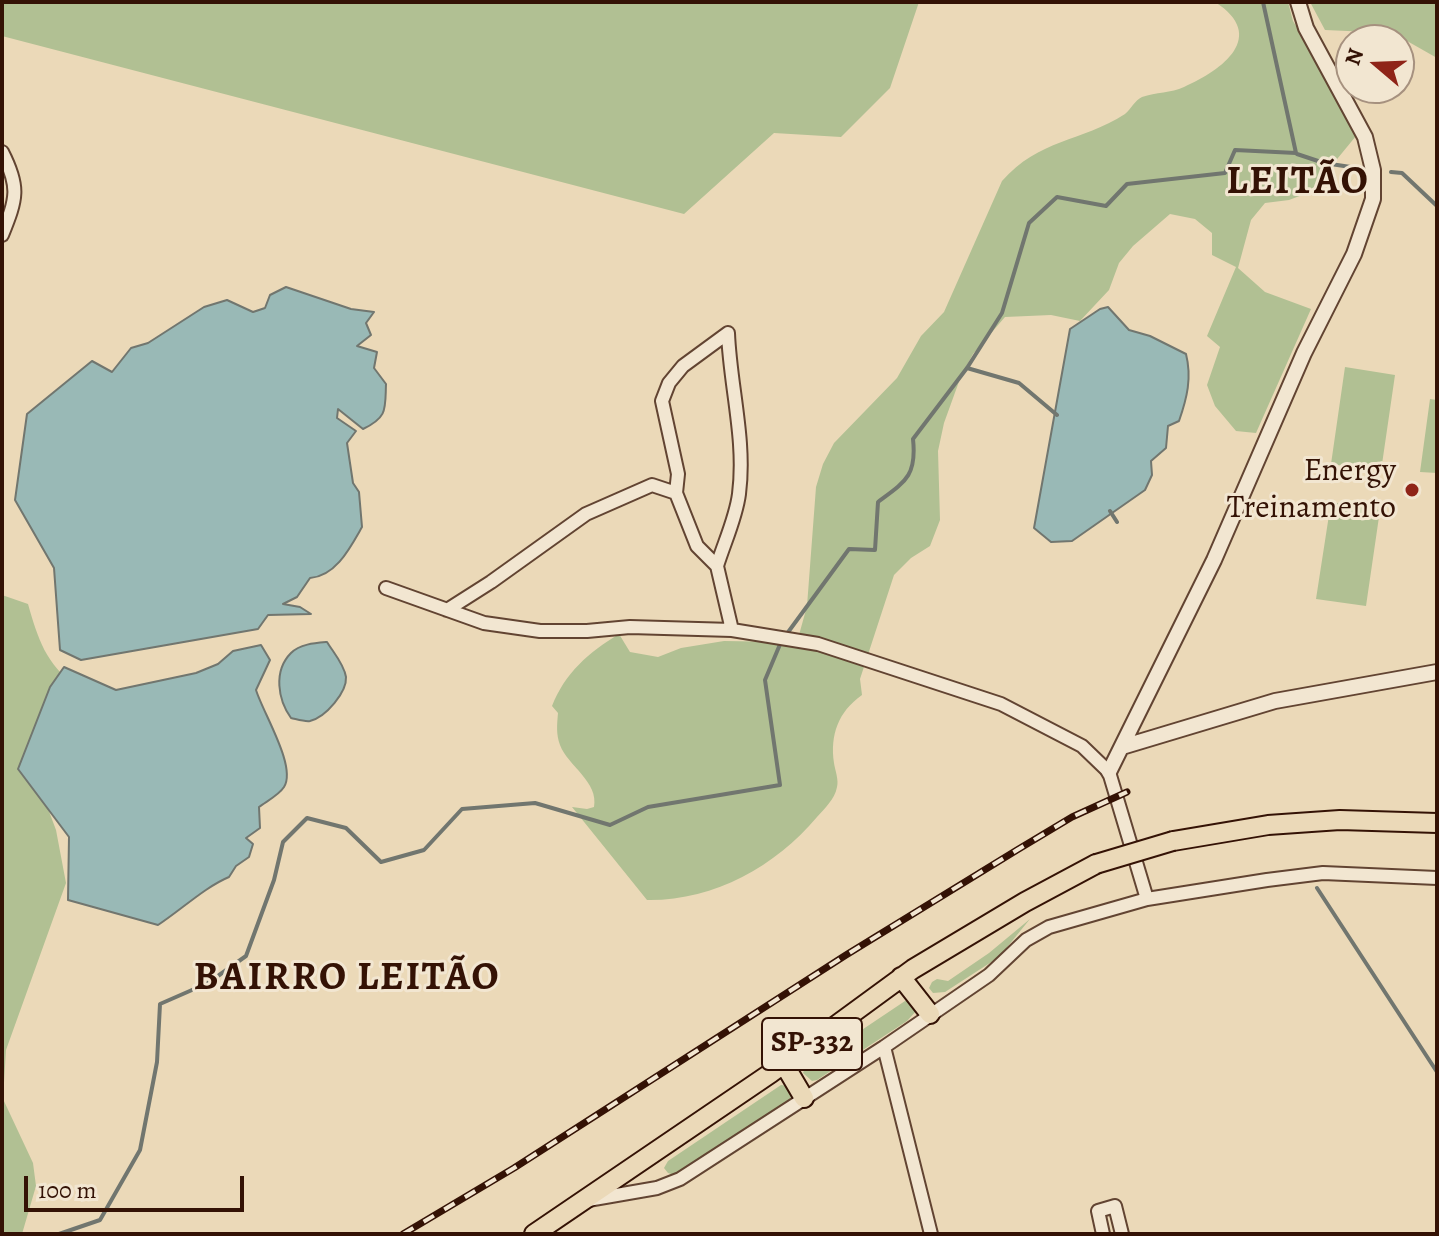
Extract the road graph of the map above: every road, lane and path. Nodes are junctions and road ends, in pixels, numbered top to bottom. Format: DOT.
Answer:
graph roads {
  1 [pos="1298,2"];
  2 [pos="2,152"];
  3 [pos="2,235"];
  4 [pos="676,493"];
  5 [pos="717,566"];
  6 [pos="386,588"];
  7 [pos="447,610"];
  8 [pos="732,630"];
  9 [pos="1437,672"];
  10 [pos="1122,747"];
  11 [pos="1110,776"];
  12 [pos="1437,823"];
  13 [pos="1437,878"];
  14 [pos="1147,899"];
  15 [pos="901,977"];
  16 [pos="930,1014"];
  17 [pos="884,1047"];
  18 [pos="784,1064"];
  19 [pos="804,1098"];
  20 [pos="582,1201"];
  21 [pos="534,1234"];
  22 [pos="931,1234"];
  23 [pos="1103,1234"];
  24 [pos="1122,1234"];
  1 -- 10 [label="street"];
  2 -- 3 [label="street"];
  4 -- 5 [label="street"];
  4 -- 5 [label="street"];
  4 -- 7 [label="street"];
  5 -- 8 [label="street"];
  6 -- 7 [label="street"];
  7 -- 8 [label="street"];
  8 -- 11 [label="street"];
  9 -- 10 [label="street"];
  10 -- 11 [label="street"];
  11 -- 14 [label="street"];
  12 -- 15 [label="main road, SP-332, bridge"];
  13 -- 14 [label="street"];
  14 -- 16 [label="street"];
  15 -- 16 [label="main road"];
  15 -- 18 [label="main road, SP-332"];
  16 -- 17 [label="street"];
  17 -- 19 [label="street"];
  17 -- 22 [label="street"];
  18 -- 19 [label="main road"];
  18 -- 20 [label="main road, SP-332"];
  19 -- 20 [label="street"];
  20 -- 21 [label="main road, SP-332"];
  23 -- 24 [label="street"];
}
